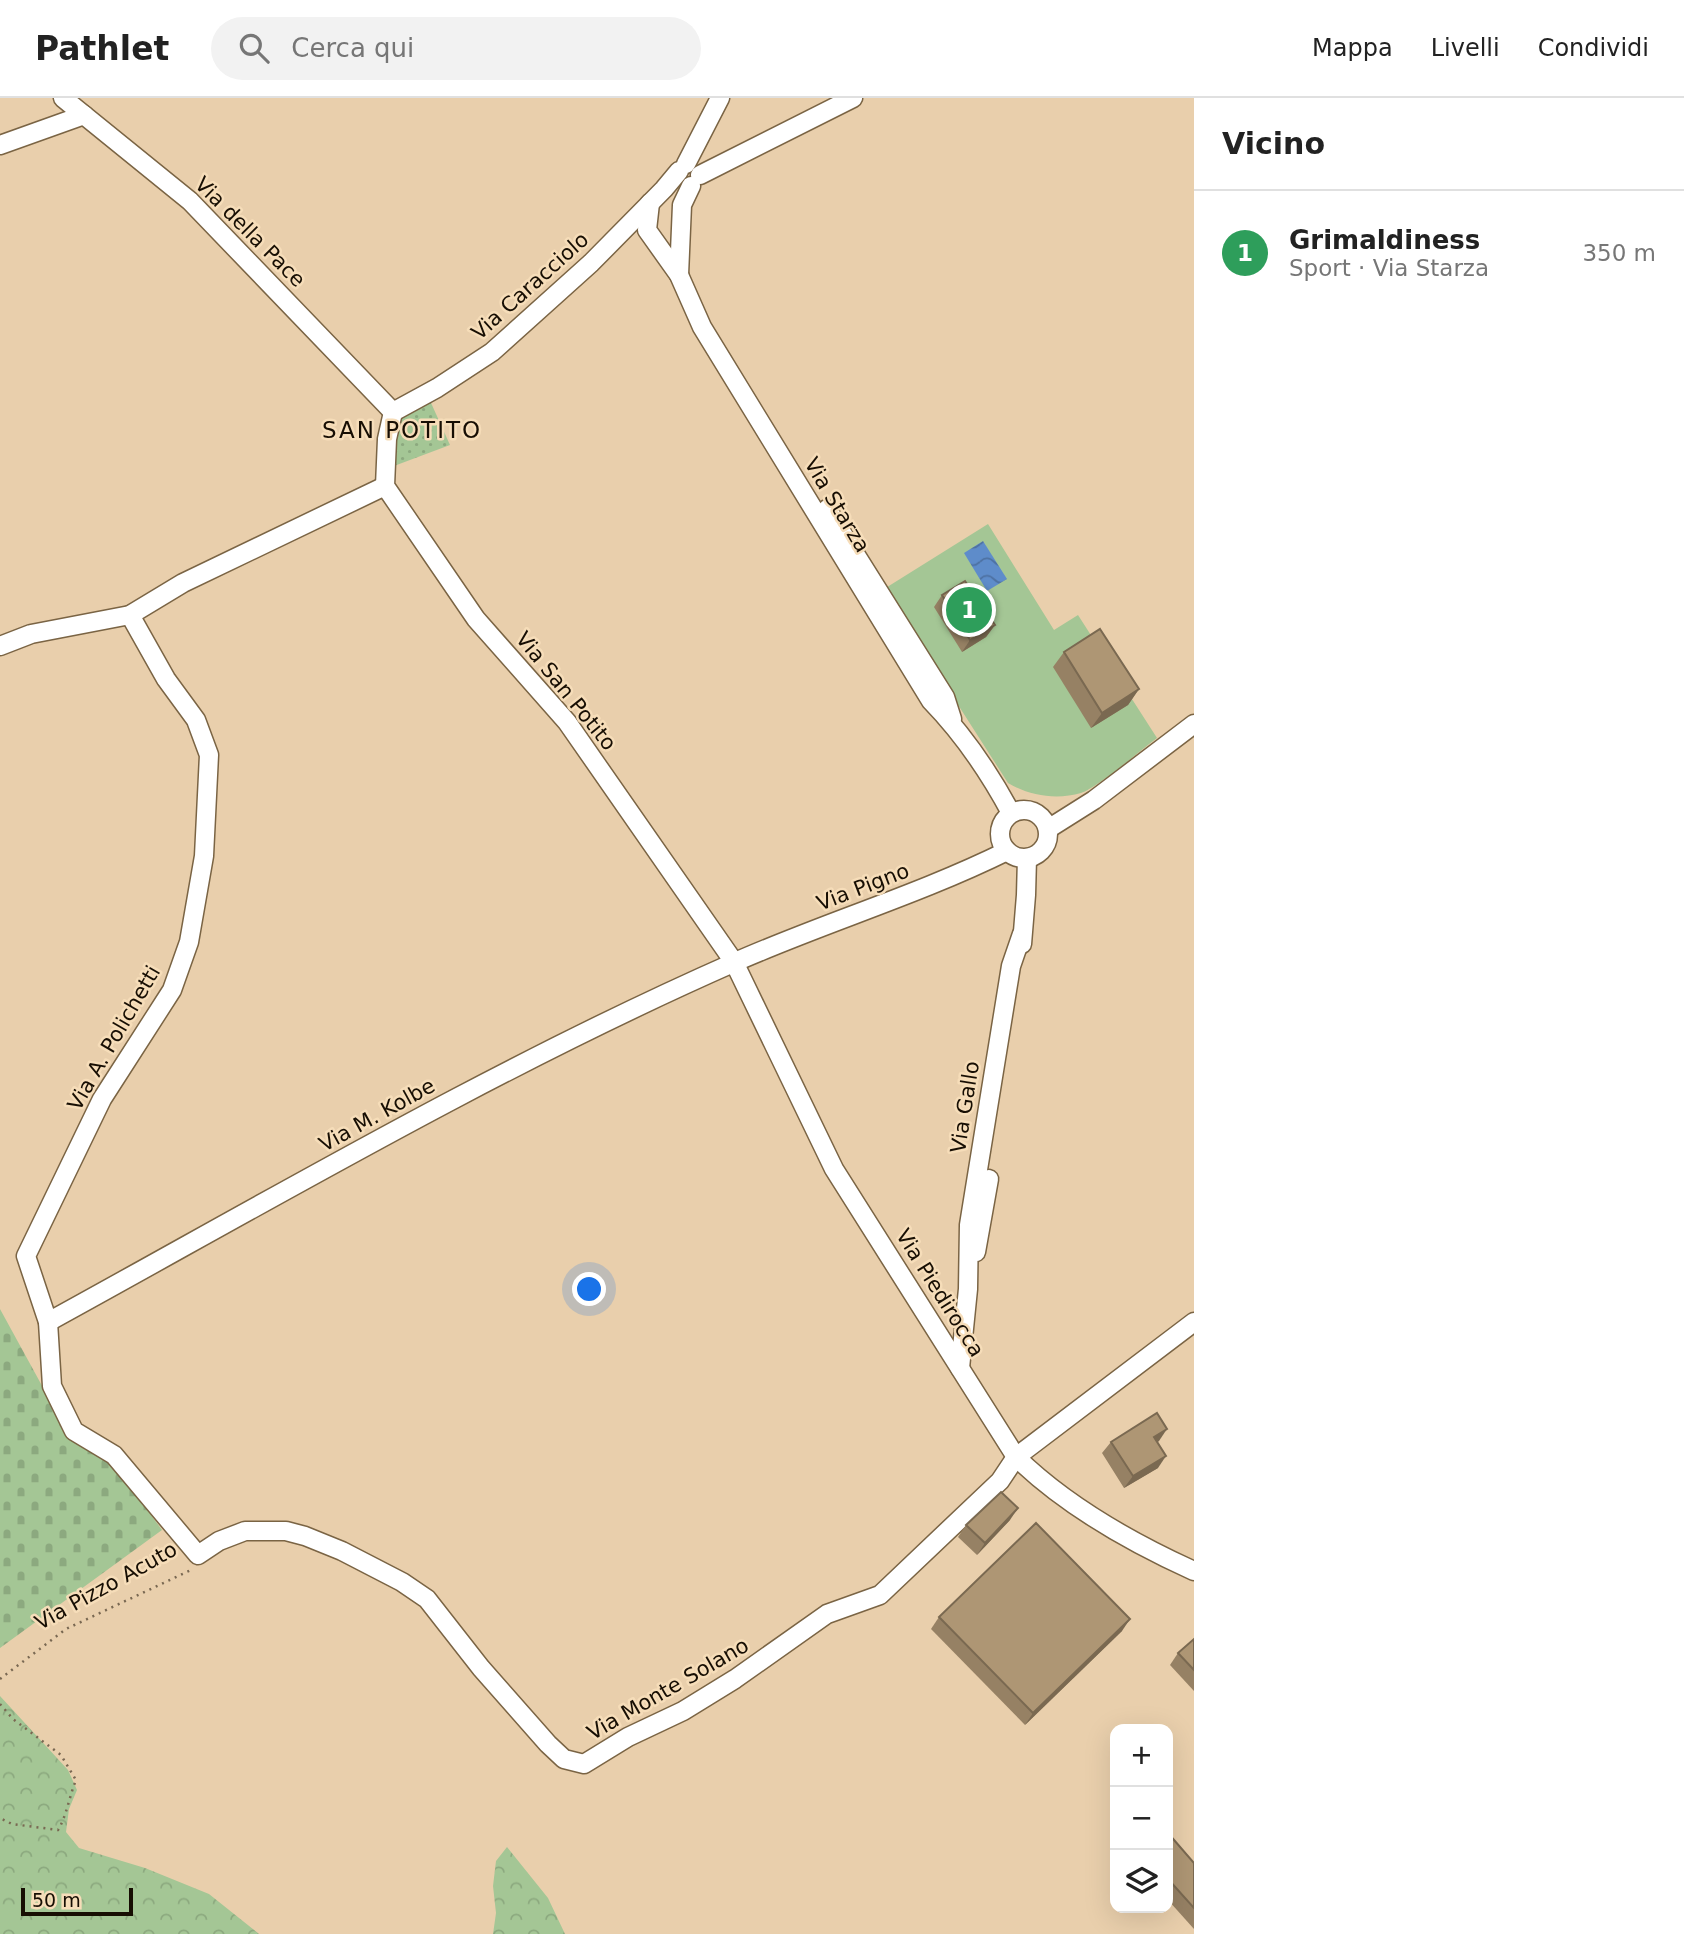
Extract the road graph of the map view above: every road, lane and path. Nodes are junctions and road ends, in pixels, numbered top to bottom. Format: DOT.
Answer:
graph roads {
  1 [pos="63,98"];
  2 [pos="720,98"];
  3 [pos="853,98"];
  4 [pos="84,115"];
  5 [pos="0,145"];
  6 [pos="689,174"];
  7 [pos="650,203"];
  8 [pos="679,275"];
  9 [pos="393,412"];
  10 [pos="385,486"];
  11 [pos="130,615"];
  12 [pos="0,646"];
  13 [pos="1194,724"];
  14 [pos="1010,813"];
  15 [pos="1048,829"];
  16 [pos="1007,851"];
  17 [pos="1027,858"];
  18 [pos="734,962"];
  19 [pos="48,1322"];
  20 [pos="1194,1322"];
  21 [pos="960,1368"];
  22 [pos="1016,1457"];
  23 [pos="198,1555"];
  24 [pos="1194,1571"];
  25 [pos="0,1679"];
  26 [pos="0,1704"];
  27 [pos="0,1818"];
  1 -- 4 [label="street, Via della Pace"];
  2 -- 6 [label="street"];
  3 -- 6 [label="street"];
  4 -- 5 [label="street"];
  4 -- 9 [label="street, Via della Pace"];
  6 -- 7 [label="street, Via Caracciolo"];
  6 -- 8 [label="street, Via Starza"];
  7 -- 8 [label="street, Via Starza"];
  7 -- 9 [label="street, Via Caracciolo"];
  8 -- 14 [label="street, Via Starza"];
  9 -- 10 [label="street"];
  10 -- 11 [label="street"];
  10 -- 18 [label="street, Via San Potito"];
  11 -- 12 [label="street"];
  11 -- 19 [label="street, Via A. Polichetti"];
  13 -- 15 [label="street"];
  14 -- 15 [label="street"];
  14 -- 16 [label="street"];
  15 -- 17 [label="street"];
  16 -- 17 [label="street"];
  16 -- 18 [label="street, Via Pigno"];
  17 -- 21 [label="street, Via Gallo"];
  18 -- 19 [label="street, Via M. Kolbe"];
  18 -- 21 [label="street, Via Piedirocca"];
  19 -- 23 [label="street, Via Pizzo Acuto"];
  20 -- 22 [label="street, Via Monte Solano"];
  21 -- 22 [label="street, Via Piedirocca"];
  22 -- 23 [label="street, Via Monte Solano"];
  22 -- 24 [label="street, Via Piedirocca"];
  23 -- 25 [label="path, Via Pizzo Acuto"];
  26 -- 27 [label="path"];
}
